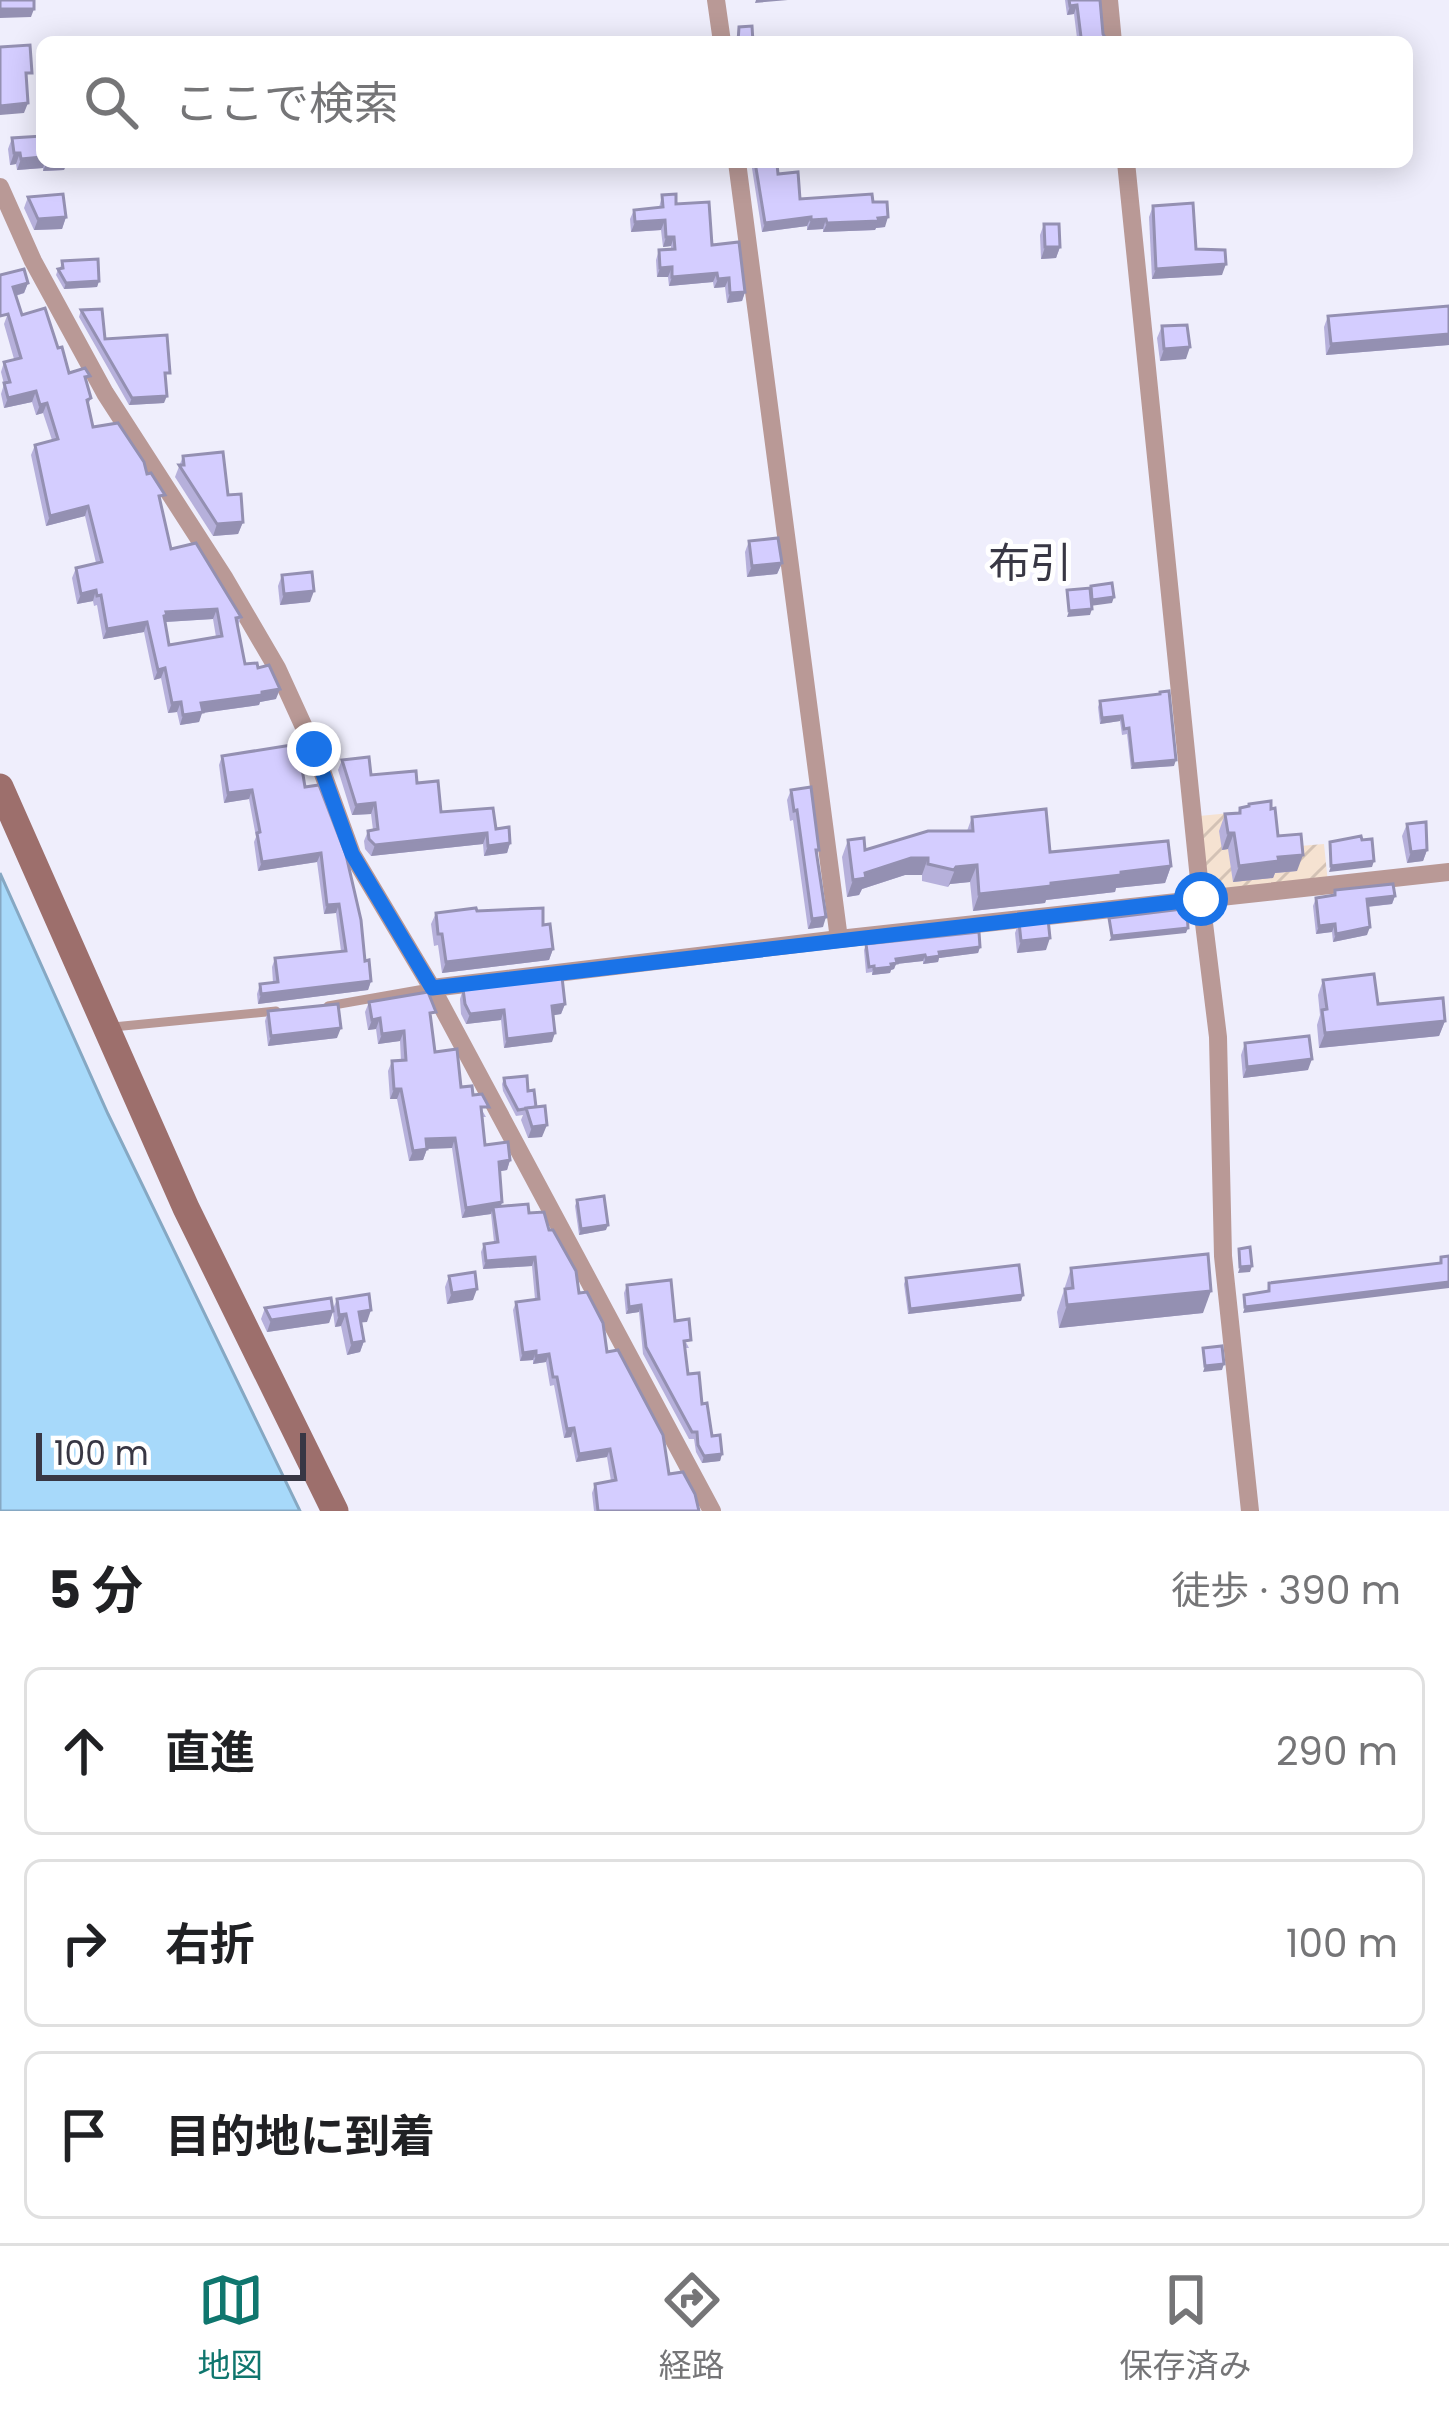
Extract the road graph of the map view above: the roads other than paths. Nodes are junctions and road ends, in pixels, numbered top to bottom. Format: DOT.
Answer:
graph roads {
  1 [pos="716,0"];
  2 [pos="1109,0"];
  3 [pos="721,36"];
  4 [pos="1113,36"];
  5 [pos="738,168"];
  6 [pos="1127,168"];
  7 [pos="0,187"];
  8 [pos="0,787"];
  9 [pos="1449,872"];
  10 [pos="1201,899"];
  11 [pos="839,939"];
  12 [pos="432,988"];
  13 [pos="315,1007"];
  14 [pos="293,1009"];
  15 [pos="108,1027"];
  16 [pos="335,1511"];
  17 [pos="712,1511"];
  18 [pos="1250,1511"];
  1 -- 3 [label="street"];
  2 -- 4 [label="street"];
  5 -- 11 [label="street"];
  6 -- 10 [label="street"];
  7 -- 12 [label="street"];
  8 -- 15 [label="street"];
  9 -- 10 [label="street"];
  10 -- 11 [label="street"];
  10 -- 18 [label="street"];
  11 -- 12 [label="street"];
  12 -- 13 [label="lane"];
  12 -- 17 [label="street"];
  14 -- 15 [label="lane"];
  15 -- 16 [label="street"];
}
